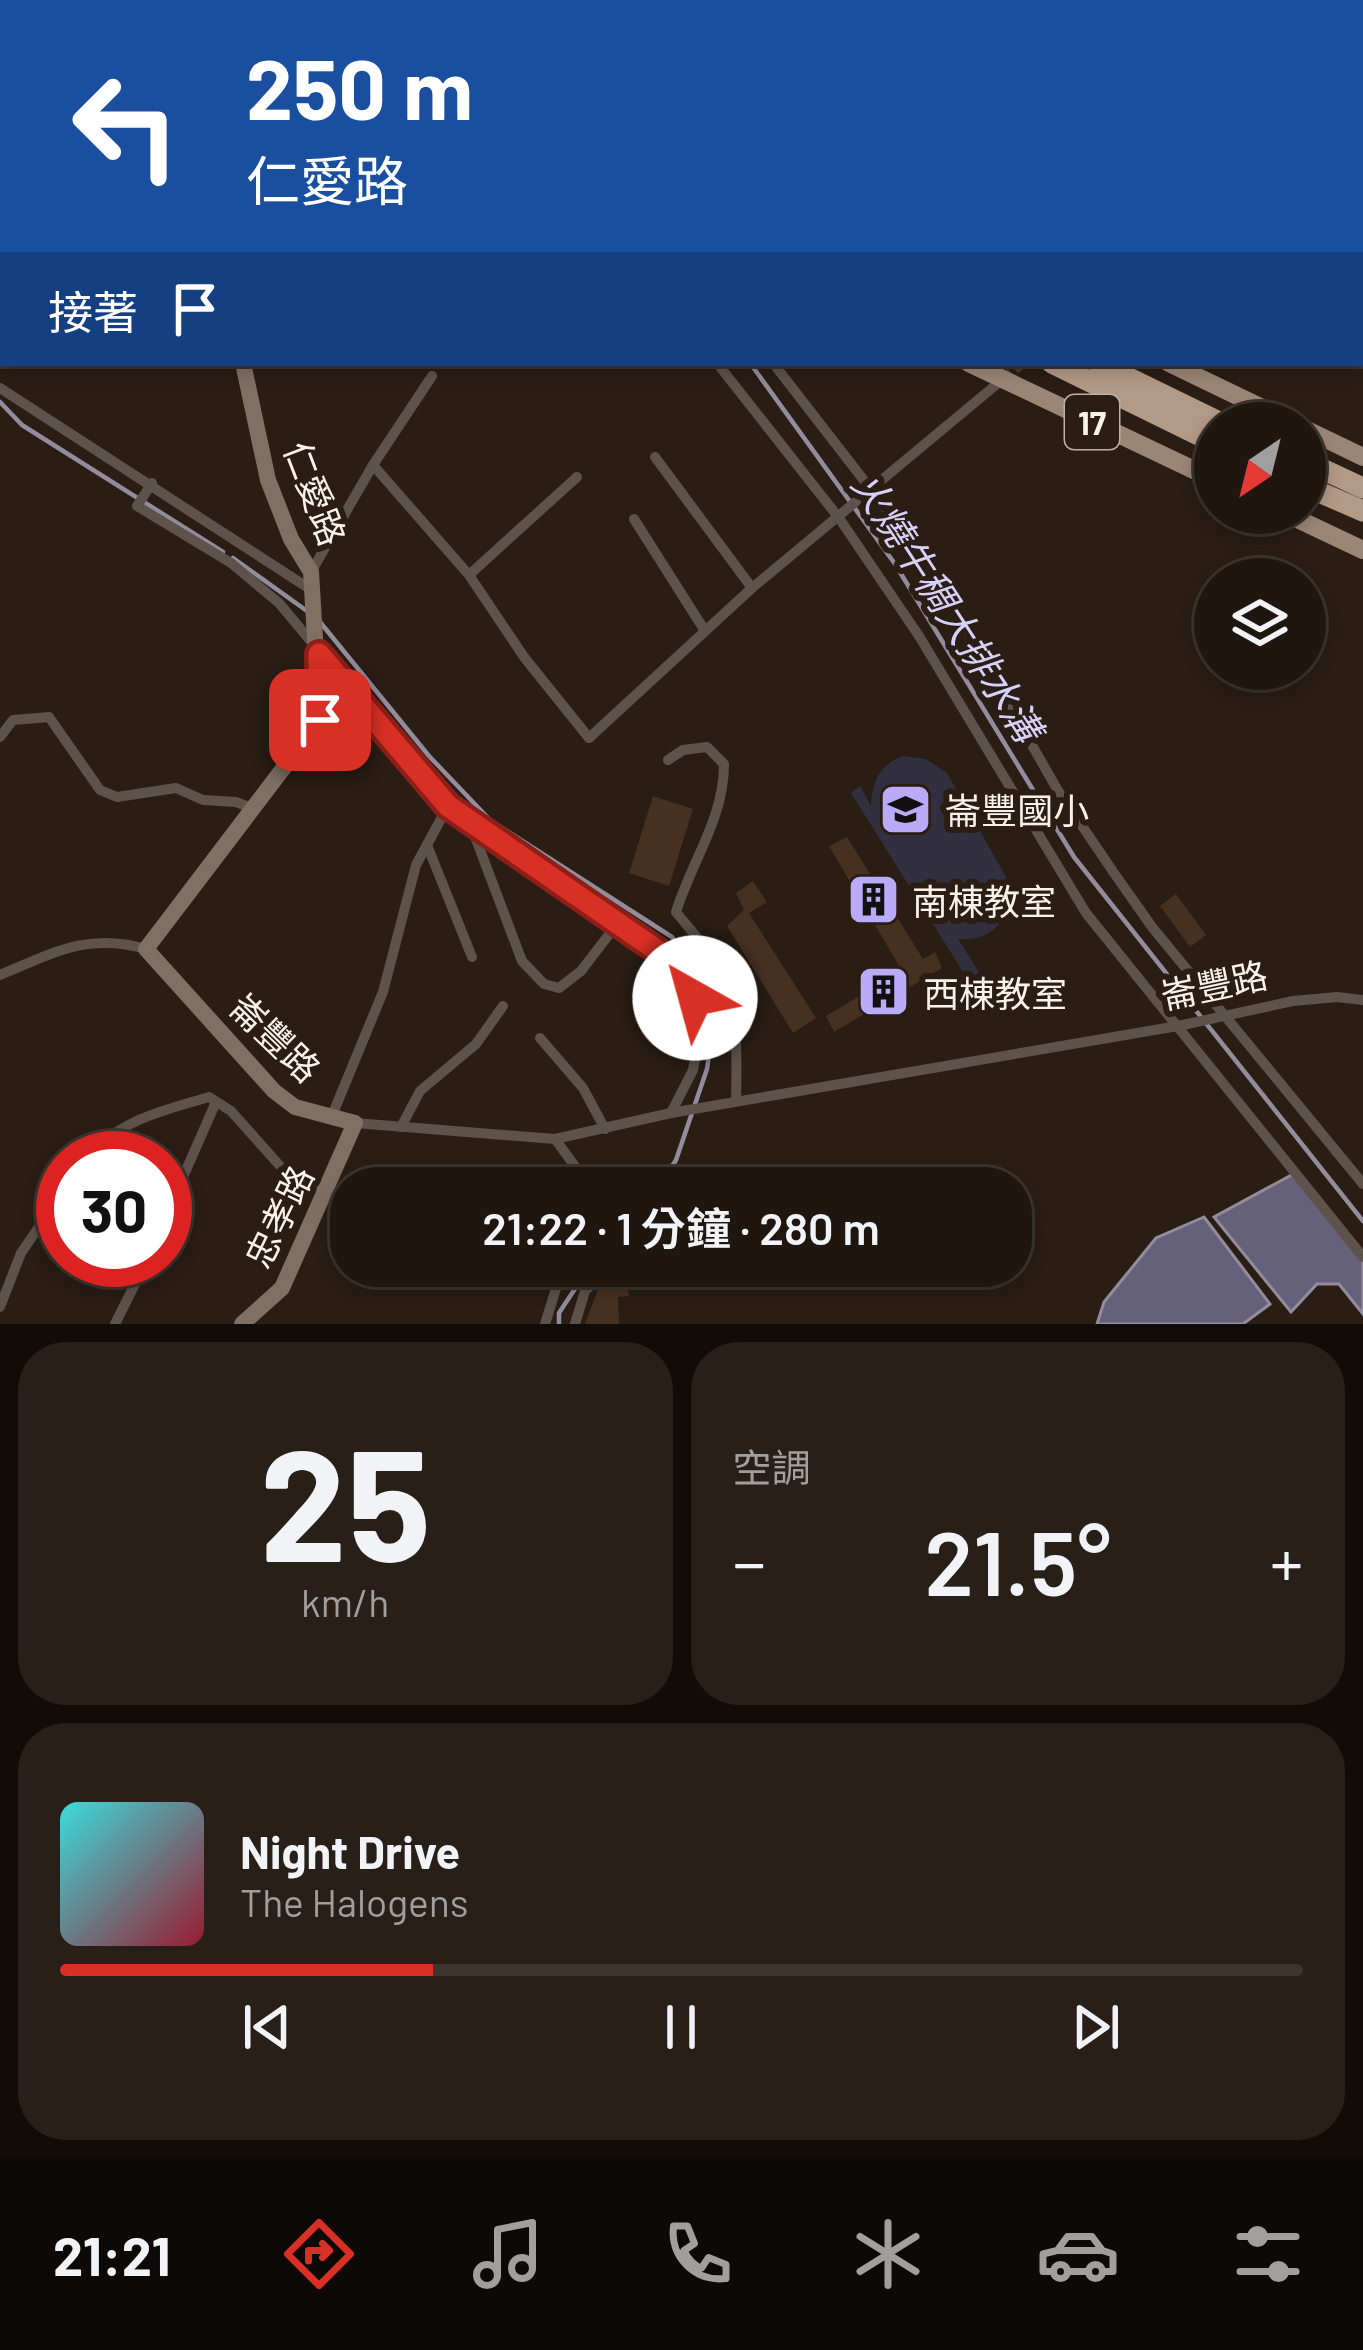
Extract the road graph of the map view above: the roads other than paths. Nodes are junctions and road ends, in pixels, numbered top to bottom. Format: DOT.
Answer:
graph roads {
  1 [pos="244,366"];
  2 [pos="719,366"];
  3 [pos="775,366"];
  4 [pos="976,366"];
  5 [pos="1058,366"];
  6 [pos="1104,366"];
  7 [pos="1175,366"];
  8 [pos="432,376"];
  9 [pos="1003,379"];
  10 [pos="0,388"];
  11 [pos="1250,402"];
  12 [pos="1194,410"];
  13 [pos="1194,433"];
  14 [pos="1326,439"];
  15 [pos="655,457"];
  16 [pos="1363,457"];
  17 [pos="373,466"];
  18 [pos="1194,470"];
  19 [pos="1326,471"];
  20 [pos="578,477"];
  21 [pos="152,483"];
  22 [pos="1363,488"];
  23 [pos="872,489"];
  24 [pos="1326,495"];
  25 [pos="1363,511"];
  26 [pos="839,518"];
  27 [pos="634,519"];
  28 [pos="1326,532"];
  29 [pos="1363,550"];
  30 [pos="470,575"];
  31 [pos="312,581"];
  32 [pos="752,588"];
  33 [pos="705,631"];
  34 [pos="319,654"];
  35 [pos="0,737"];
  36 [pos="668,760"];
  37 [pos="448,806"];
  38 [pos="254,809"];
  39 [pos="470,824"];
  40 [pos="427,844"];
  41 [pos="617,924"];
  42 [pos="146,949"];
  43 [pos="472,957"];
  44 [pos="0,975"];
  45 [pos="1363,1000"];
  46 [pos="503,1006"];
  47 [pos="1228,1016"];
  48 [pos="1178,1026"];
  49 [pos="540,1038"];
  50 [pos="216,1102"];
  51 [pos="730,1102"];
  52 [pos="676,1112"];
  53 [pos="331,1118"];
  54 [pos="355,1124"];
  55 [pos="401,1127"];
  56 [pos="604,1129"];
  57 [pos="119,1131"];
  58 [pos="555,1139"];
  59 [pos="192,1157"];
  60 [pos="576,1167"];
  61 [pos="1363,1184"];
  62 [pos="328,1192"];
  63 [pos="36,1231"];
  64 [pos="1363,1257"];
  65 [pos="134,1287"];
  66 [pos="556,1287"];
  67 [pos="589,1287"];
  68 [pos="0,1307"];
  69 [pos="115,1324"];
  70 [pos="242,1324"];
  71 [pos="545,1324"];
  72 [pos="575,1324"];
  1 -- 31 [label="street, 仁愛路"];
  2 -- 26 [label="street"];
  3 -- 23 [label="street"];
  4 -- 9 [label="main road, 17"];
  5 -- 13 [label="highway"];
  6 -- 12 [label="highway"];
  7 -- 11 [label="main road"];
  8 -- 17 [label="street"];
  9 -- 18 [label="main road, 17"];
  9 -- 23 [label="street"];
  10 -- 21 [label="street"];
  14 -- 16 [label="main road"];
  15 -- 32 [label="street"];
  17 -- 30 [label="street"];
  17 -- 31 [label="street"];
  19 -- 22 [label="highway"];
  20 -- 30 [label="street"];
  21 -- 31 [label="street"];
  21 -- 34 [label="street"];
  23 -- 26 [label="street"];
  23 -- 47 [label="street"];
  24 -- 25 [label="highway"];
  26 -- 32 [label="street"];
  26 -- 48 [label="street"];
  27 -- 33 [label="street"];
  28 -- 29 [label="main road"];
  30 -- 33 [label="street"];
  31 -- 34 [label="street, 仁愛路"];
  32 -- 33 [label="street"];
  34 -- 37 [label="street"];
  34 -- 38 [label="street, 仁愛路"];
  35 -- 38 [label="street"];
  36 -- 51 [label="street"];
  37 -- 39 [label="street"];
  37 -- 40 [label="street"];
  38 -- 42 [label="street, 仁愛路"];
  39 -- 41 [label="street"];
  39 -- 41 [label="street"];
  40 -- 43 [label="street"];
  40 -- 53 [label="street"];
  41 -- 52 [label="street"];
  42 -- 44 [label="street"];
  42 -- 53 [label="street, 崙豐路"];
  45 -- 47 [label="street, 崙豐路"];
  46 -- 55 [label="street"];
  47 -- 48 [label="street, 崙豐路"];
  47 -- 61 [label="street"];
  48 -- 51 [label="street, 崙豐路"];
  48 -- 64 [label="street"];
  49 -- 56 [label="street"];
  50 -- 57 [label="street"];
  50 -- 59 [label="street"];
  50 -- 62 [label="street"];
  51 -- 52 [label="street, 崙豐路"];
  52 -- 56 [label="street, 崙豐路"];
  53 -- 54 [label="street, 崙豐路"];
  54 -- 55 [label="street, 崙豐路"];
  54 -- 62 [label="street, 忠孝路"];
  55 -- 58 [label="street, 崙豐路"];
  56 -- 58 [label="street, 崙豐路"];
  58 -- 60 [label="street"];
  62 -- 70 [label="street, 忠孝路"];
  63 -- 68 [label="street"];
  65 -- 69 [label="street"];
  66 -- 71 [label="street"];
  67 -- 72 [label="street"];
}
